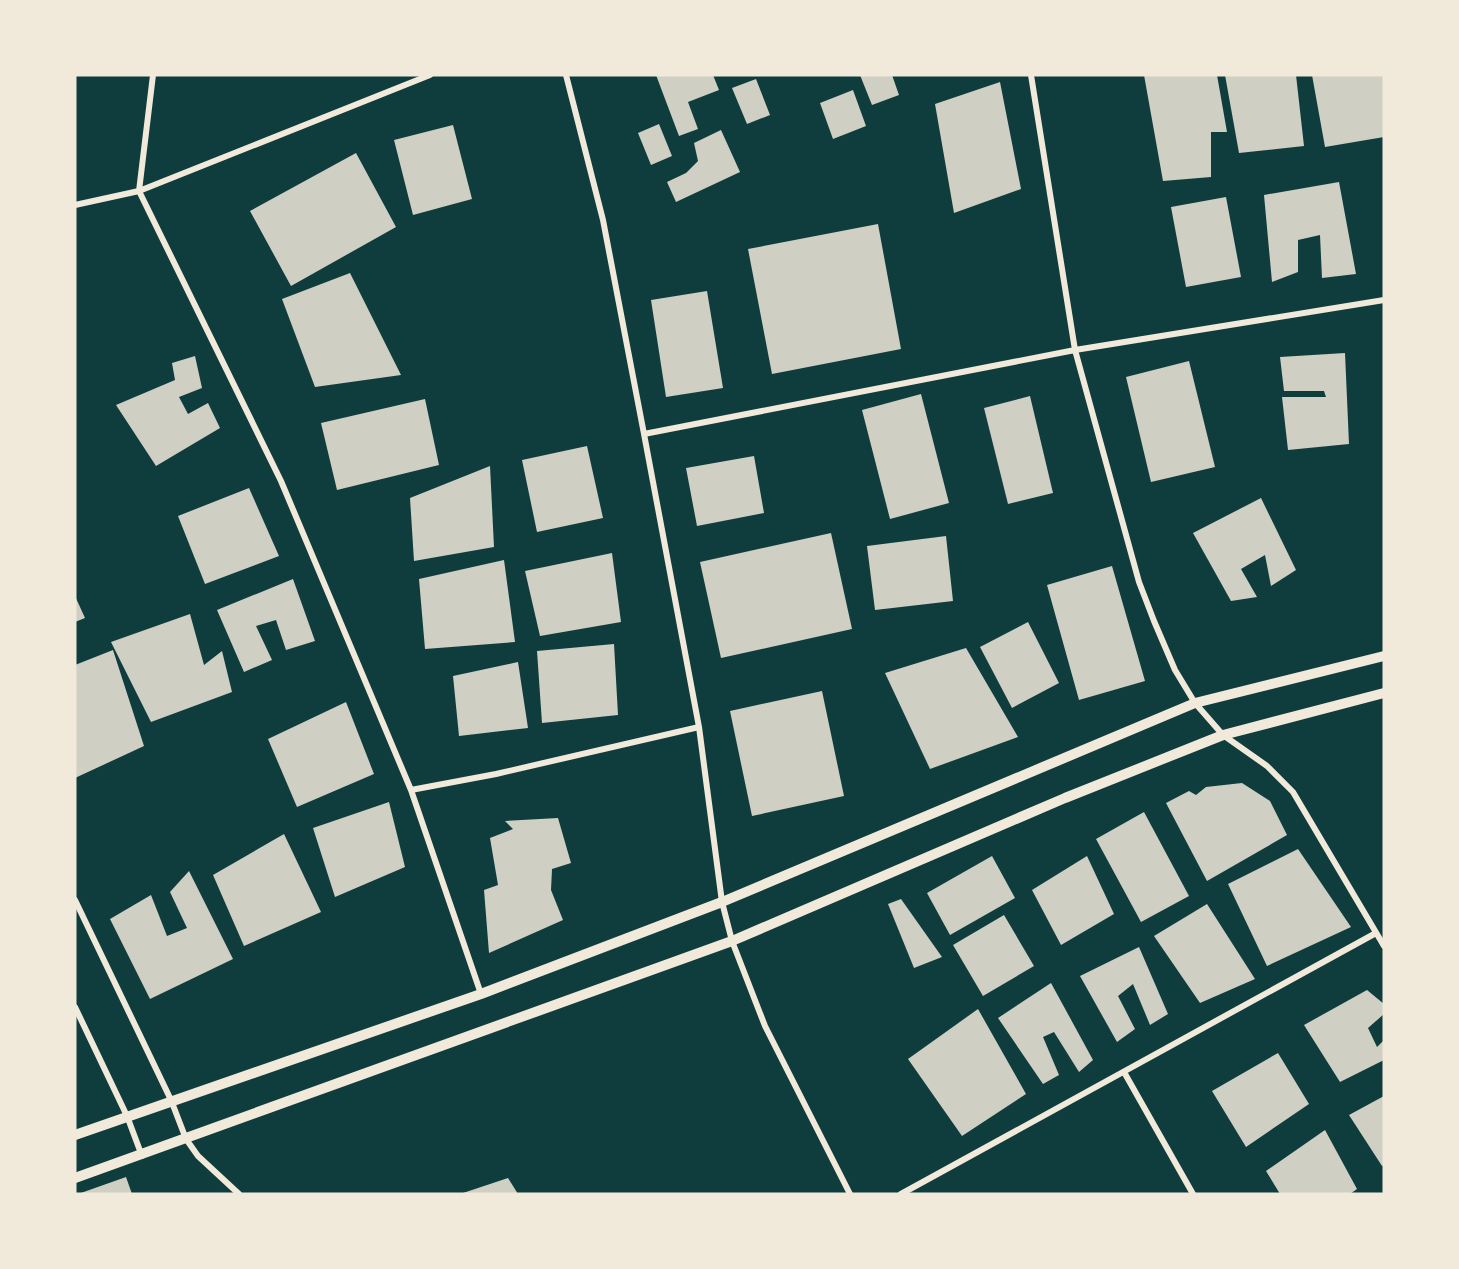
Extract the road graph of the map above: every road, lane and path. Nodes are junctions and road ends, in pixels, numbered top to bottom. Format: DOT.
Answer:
graph roads {
  1 [pos="153,75"];
  2 [pos="430,75"];
  3 [pos="566,75"];
  4 [pos="1031,75"];
  5 [pos="139,191"];
  6 [pos="75,205"];
  7 [pos="1384,300"];
  8 [pos="1075,350"];
  9 [pos="644,434"];
  10 [pos="1384,656"];
  11 [pos="1384,693"];
  12 [pos="1195,703"];
  13 [pos="699,727"];
  14 [pos="1223,735"];
  15 [pos="411,790"];
  16 [pos="75,900"];
  17 [pos="722,902"];
  18 [pos="1376,933"];
  19 [pos="732,941"];
  20 [pos="1384,946"];
  21 [pos="481,994"];
  22 [pos="75,1007"];
  23 [pos="1124,1072"];
  24 [pos="171,1100"];
  25 [pos="127,1116"];
  26 [pos="75,1135"];
  27 [pos="186,1139"];
  28 [pos="142,1156"];
  29 [pos="75,1178"];
  30 [pos="239,1194"];
  31 [pos="850,1194"];
  32 [pos="901,1194"];
  33 [pos="1193,1194"];
  1 -- 5 [label="street"];
  2 -- 5 [label="street"];
  3 -- 9 [label="street"];
  4 -- 8 [label="street"];
  5 -- 6 [label="street"];
  5 -- 15 [label="street"];
  7 -- 8 [label="street"];
  8 -- 9 [label="street"];
  8 -- 12 [label="street"];
  9 -- 13 [label="street"];
  10 -- 12 [label="street"];
  11 -- 14 [label="street"];
  12 -- 14 [label="street"];
  12 -- 17 [label="street"];
  13 -- 15 [label="street"];
  13 -- 17 [label="street"];
  14 -- 18 [label="street"];
  14 -- 19 [label="street"];
  15 -- 21 [label="street"];
  16 -- 24 [label="street"];
  17 -- 19 [label="street"];
  17 -- 21 [label="street"];
  18 -- 20 [label="street"];
  18 -- 23 [label="street"];
  19 -- 27 [label="street"];
  19 -- 31 [label="street"];
  21 -- 24 [label="street"];
  22 -- 25 [label="street"];
  23 -- 32 [label="street"];
  23 -- 33 [label="street"];
  24 -- 25 [label="street"];
  24 -- 27 [label="street"];
  25 -- 26 [label="street"];
  25 -- 28 [label="street"];
  27 -- 28 [label="street"];
  27 -- 30 [label="street"];
  28 -- 29 [label="street"];
}
